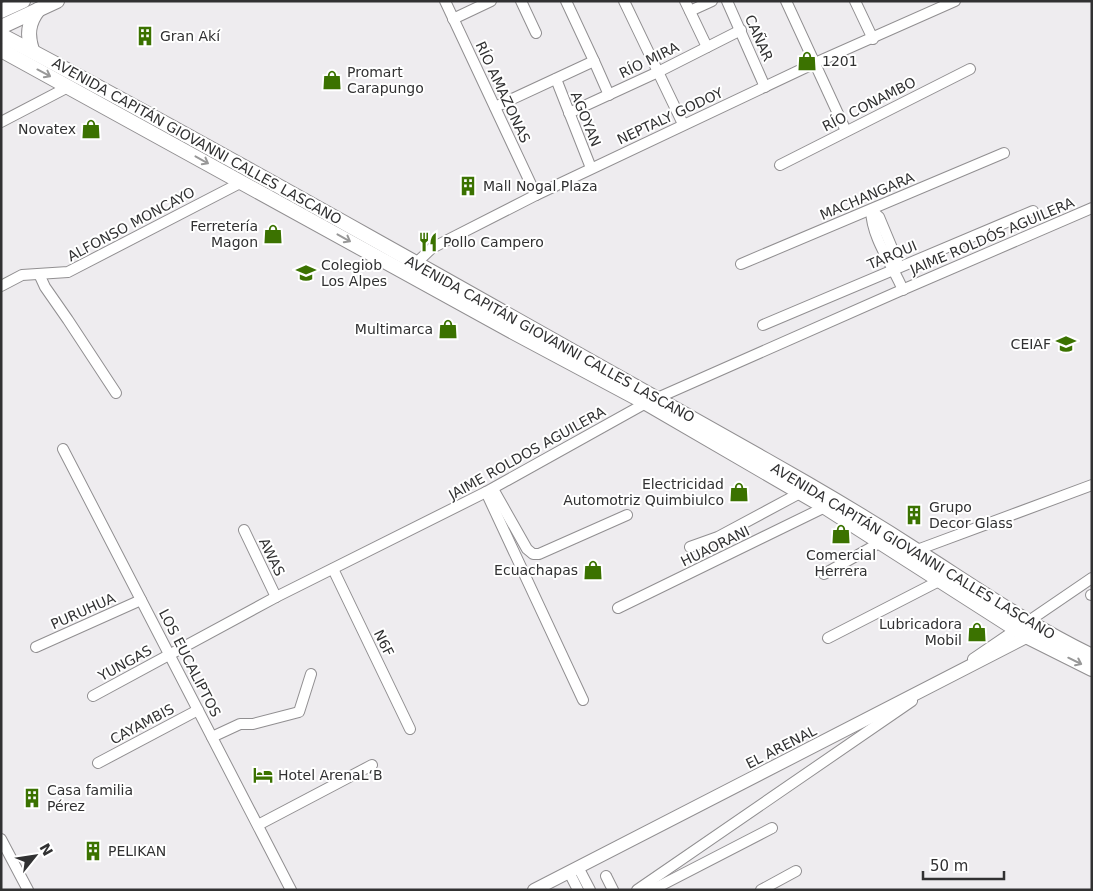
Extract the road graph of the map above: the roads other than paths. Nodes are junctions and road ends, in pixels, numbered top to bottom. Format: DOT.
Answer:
graph roads {
  1 [pos="23,1"];
  2 [pos="57,1"];
  3 [pos="445,1"];
  4 [pos="491,1"];
  5 [pos="521,1"];
  6 [pos="566,1"];
  7 [pos="624,1"];
  8 [pos="685,1"];
  9 [pos="712,1"];
  10 [pos="727,1"];
  11 [pos="786,1"];
  12 [pos="855,1"];
  13 [pos="955,1"];
  14 [pos="38,10"];
  15 [pos="1,11"];
  16 [pos="690,12"];
  17 [pos="453,19"];
  18 [pos="1,27"];
  19 [pos="741,30"];
  20 [pos="536,33"];
  21 [pos="1,35"];
  22 [pos="873,39"];
  23 [pos="707,47"];
  24 [pos="1,50"];
  25 [pos="32,50"];
  26 [pos="594,61"];
  27 [pos="815,63"];
  28 [pos="970,69"];
  29 [pos="658,72"];
  30 [pos="556,79"];
  31 [pos="70,86"];
  32 [pos="765,86"];
  33 [pos="609,95"];
  34 [pos="495,107"];
  35 [pos="570,113"];
  36 [pos="1,122"];
  37 [pos="682,124"];
  38 [pos="846,131"];
  39 [pos="1004,153"];
  40 [pos="780,164"];
  41 [pos="592,168"];
  42 [pos="242,182"];
  43 [pos="536,194"];
  44 [pos="1092,208"];
  45 [pos="871,210"];
  46 [pos="1033,211"];
  47 [pos="741,264"];
  48 [pos="411,268"];
  49 [pos="894,269"];
  50 [pos="39,274"];
  51 [pos="1,286"];
  52 [pos="902,290"];
  53 [pos="763,325"];
  54 [pos="116,393"];
  55 [pos="651,401"];
  56 [pos="63,450"];
  57 [pos="1092,485"];
  58 [pos="489,490"];
  59 [pos="800,493"];
  60 [pos="825,508"];
  61 [pos="627,515"];
  62 [pos="244,530"];
  63 [pos="881,542"];
  64 [pos="690,547"];
  65 [pos="917,550"];
  66 [pos="333,568"];
  67 [pos="824,574"];
  68 [pos="1092,578"];
  69 [pos="941,580"];
  70 [pos="276,597"];
  71 [pos="142,600"];
  72 [pos="618,608"];
  73 [pos="1034,633"];
  74 [pos="828,638"];
  75 [pos="36,647"];
  76 [pos="170,653"];
  77 [pos="1092,656"];
  78 [pos="1092,669"];
  79 [pos="311,674"];
  80 [pos="92,696"];
  81 [pos="583,700"];
  82 [pos="198,710"];
  83 [pos="410,729"];
  84 [pos="212,737"];
  85 [pos="98,763"];
  86 [pos="372,765"];
  87 [pos="258,825"];
  88 [pos="772,828"];
  89 [pos="1,839"];
  90 [pos="574,870"];
  91 [pos="796,871"];
  92 [pos="606,876"];
  93 [pos="654,889"];
  94 [pos="28,890"];
  95 [pos="291,890"];
  96 [pos="534,890"];
  97 [pos="578,890"];
  98 [pos="590,890"];
  99 [pos="613,890"];
  100 [pos="637,890"];
  101 [pos="761,890"];
  1 -- 15 [label="main road"];
  2 -- 14 [label="main road"];
  3 -- 17 [label="street, RÍO AMAZONAS"];
  4 -- 17 [label="street"];
  5 -- 20 [label="street"];
  6 -- 26 [label="street"];
  7 -- 29 [label="street"];
  8 -- 16 [label="street"];
  9 -- 16 [label="street"];
  10 -- 19 [label="street, CAÑAR"];
  11 -- 27 [label="street"];
  12 -- 22 [label="street"];
  13 -- 22 [label="street, NEPTALY GODOY"];
  14 -- 18 [label="main road"];
  14 -- 25 [label="main road"];
  16 -- 23 [label="street"];
  17 -- 34 [label="street, RÍO AMAZONAS"];
  19 -- 23 [label="street, RÍO MIRA"];
  19 -- 32 [label="street, CAÑAR"];
  21 -- 25 [label="main road, AVENIDA CAPITÁN GIOVANNI CALLES LASCANO"];
  22 -- 27 [label="street, NEPTALY GODOY"];
  23 -- 29 [label="street, RÍO MIRA"];
  24 -- 31 [label="main road, AVENIDA CAPITÁN GIOVANNI CALLES LASCANO, one-way"];
  25 -- 48 [label="main road, AVENIDA CAPITÁN GIOVANNI CALLES LASCANO"];
  26 -- 30 [label="street"];
  26 -- 33 [label="street"];
  27 -- 32 [label="street, NEPTALY GODOY"];
  27 -- 38 [label="street"];
  28 -- 38 [label="street, RÍO CONAMBO"];
  29 -- 33 [label="street, RÍO MIRA"];
  29 -- 37 [label="street"];
  30 -- 34 [label="street"];
  30 -- 35 [label="street, AGOYAN"];
  31 -- 36 [label="street"];
  31 -- 42 [label="main road, AVENIDA CAPITÁN GIOVANNI CALLES LASCANO, one-way"];
  32 -- 37 [label="street, NEPTALY GODOY"];
  33 -- 35 [label="street, RÍO MIRA"];
  34 -- 43 [label="street, RÍO AMAZONAS"];
  35 -- 41 [label="street, AGOYAN"];
  37 -- 41 [label="street, NEPTALY GODOY"];
  38 -- 40 [label="street, RÍO CONAMBO"];
  39 -- 45 [label="street, MACHANGARA"];
  41 -- 43 [label="street, NEPTALY GODOY"];
  42 -- 48 [label="main road, AVENIDA CAPITÁN GIOVANNI CALLES LASCANO, one-way"];
  42 -- 50 [label="street, ALFONSO MONCAYO"];
  43 -- 48 [label="street, NEPTALY GODOY"];
  44 -- 52 [label="street, JAIME ROLDÓS AGUILERA"];
  45 -- 47 [label="street, MACHANGARA"];
  45 -- 49 [label="street"];
  46 -- 49 [label="street, TARQUI"];
  48 -- 55 [label="main road, AVENIDA CAPITÁN GIOVANNI CALLES LASCANO"];
  49 -- 52 [label="street"];
  49 -- 53 [label="street, TARQUI"];
  50 -- 51 [label="street, ALFONSO MONCAYO"];
  50 -- 54 [label="street"];
  52 -- 55 [label="street, JAIME ROLDOS AGUILERA"];
  55 -- 58 [label="street, JAIME ROLDOS AGUILERA"];
  55 -- 59 [label="main road, AVENIDA CAPITÁN GIOVANNI CALLES LASCANO"];
  55 -- 65 [label="main road, AVENIDA CAPITÁN GIOVANNI CALLES LASCANO"];
  56 -- 71 [label="street, LOS EUCALIPTOS"];
  57 -- 65 [label="street"];
  58 -- 61 [label="street"];
  58 -- 66 [label="street, JAIME ROLDOS AGUILERA"];
  58 -- 81 [label="street"];
  59 -- 60 [label="main road, AVENIDA CAPITÁN GIOVANNI CALLES LASCANO"];
  59 -- 64 [label="street"];
  60 -- 63 [label="main road, AVENIDA CAPITÁN GIOVANNI CALLES LASCANO"];
  60 -- 72 [label="street, HUAORANI"];
  62 -- 70 [label="street, AWAS"];
  63 -- 67 [label="street"];
  63 -- 69 [label="main road, AVENIDA CAPITÁN GIOVANNI CALLES LASCANO"];
  65 -- 73 [label="main road, AVENIDA CAPITÁN GIOVANNI CALLES LASCANO"];
  66 -- 70 [label="street, JAIME ROLDOS AGUILERA"];
  66 -- 83 [label="street, N6F"];
  68 -- 100 [label="street"];
  69 -- 73 [label="main road, AVENIDA CAPITÁN GIOVANNI CALLES LASCANO"];
  69 -- 74 [label="street"];
  70 -- 76 [label="street, JAIME ROLDOS AGUILERA"];
  71 -- 75 [label="street, PURUHUA"];
  71 -- 76 [label="street, LOS EUCALIPTOS"];
  73 -- 77 [label="main road, AVENIDA CAPITÁN GIOVANNI CALLES LASCANO"];
  73 -- 78 [label="main road, AVENIDA CAPITÁN GIOVANNI CALLES LASCANO, one-way"];
  73 -- 90 [label="street, EL ARENAL"];
  76 -- 80 [label="street, YUNGAS"];
  76 -- 82 [label="street, LOS EUCALIPTOS"];
  79 -- 84 [label="street"];
  82 -- 84 [label="street, LOS EUCALIPTOS"];
  82 -- 85 [label="street, CAYAMBIS"];
  84 -- 87 [label="street, LOS EUCALIPTOS"];
  86 -- 87 [label="street"];
  87 -- 95 [label="street, LOS EUCALIPTOS"];
  88 -- 93 [label="street"];
  89 -- 94 [label="street"];
  90 -- 96 [label="street, EL ARENAL"];
  90 -- 97 [label="street"];
  90 -- 98 [label="street"];
  91 -- 101 [label="street"];
  92 -- 99 [label="street"];
}
